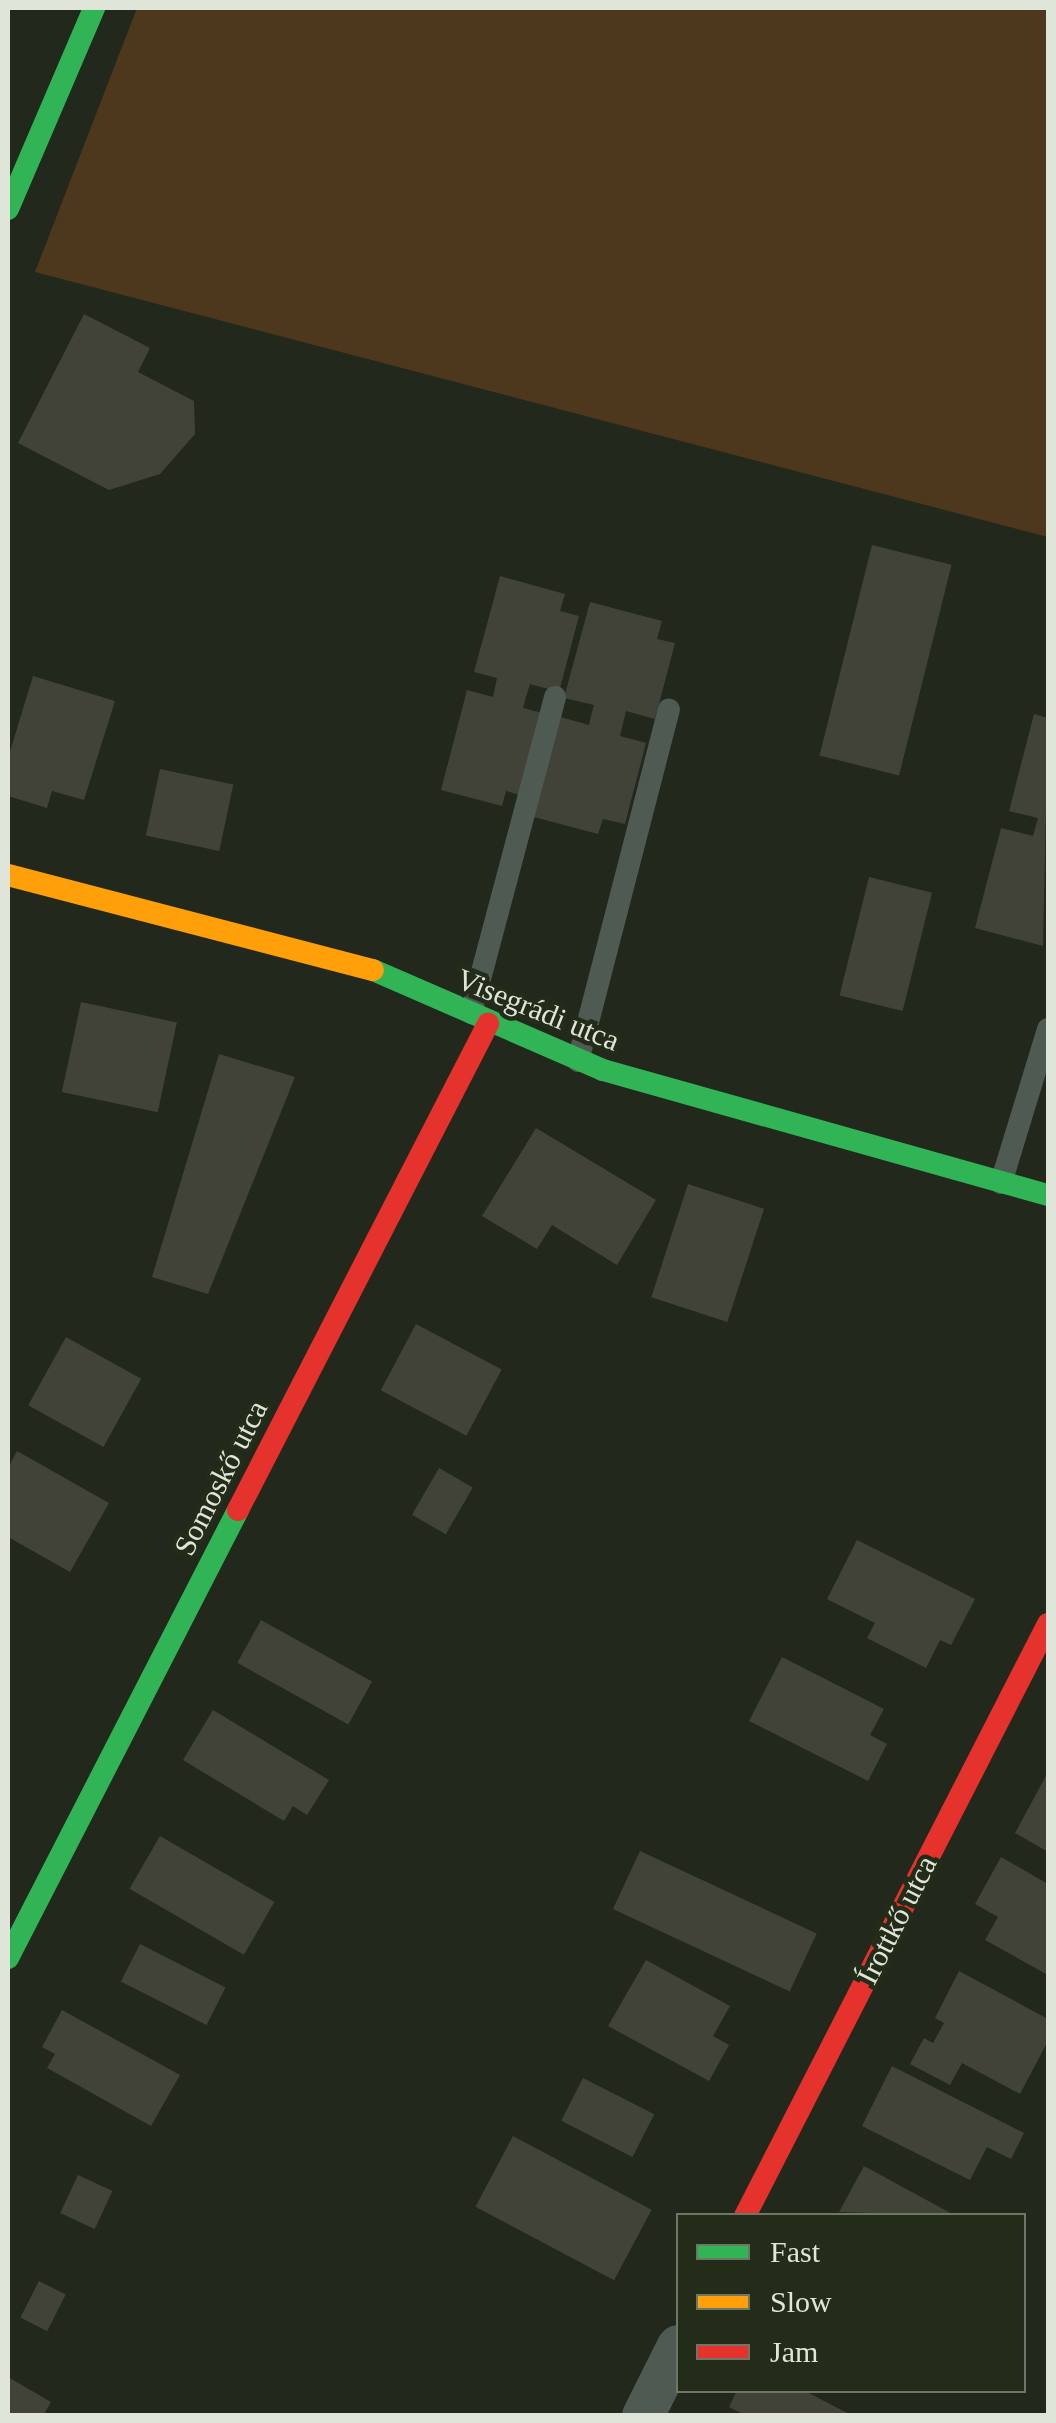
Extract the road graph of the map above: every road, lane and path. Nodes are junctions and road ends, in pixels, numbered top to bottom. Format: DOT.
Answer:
graph roads {
  1 [pos="94,8"];
  2 [pos="8,209"];
  3 [pos="556,697"];
  4 [pos="669,710"];
  5 [pos="8,875"];
  6 [pos="479,1020"];
  7 [pos="1048,1029"];
  8 [pos="578,1060"];
  9 [pos="1002,1183"];
  10 [pos="1048,1196"];
  11 [pos="1048,1624"];
  12 [pos="8,1958"];
  13 [pos="748,2213"];
  14 [pos="676,2350"];
  15 [pos="643,2416"];
  1 -- 2 [label="street"];
  3 -- 6 [label="lane"];
  4 -- 8 [label="lane"];
  5 -- 6 [label="street, Visegrádi utca"];
  6 -- 8 [label="street, Visegrádi utca"];
  6 -- 12 [label="street, Somoskő utca"];
  7 -- 9 [label="lane"];
  8 -- 9 [label="street, Visegrádi utca"];
  9 -- 10 [label="street, Visegrádi utca"];
  11 -- 13 [label="street, Írottkő utca"];
  14 -- 15 [label="street"];
}
